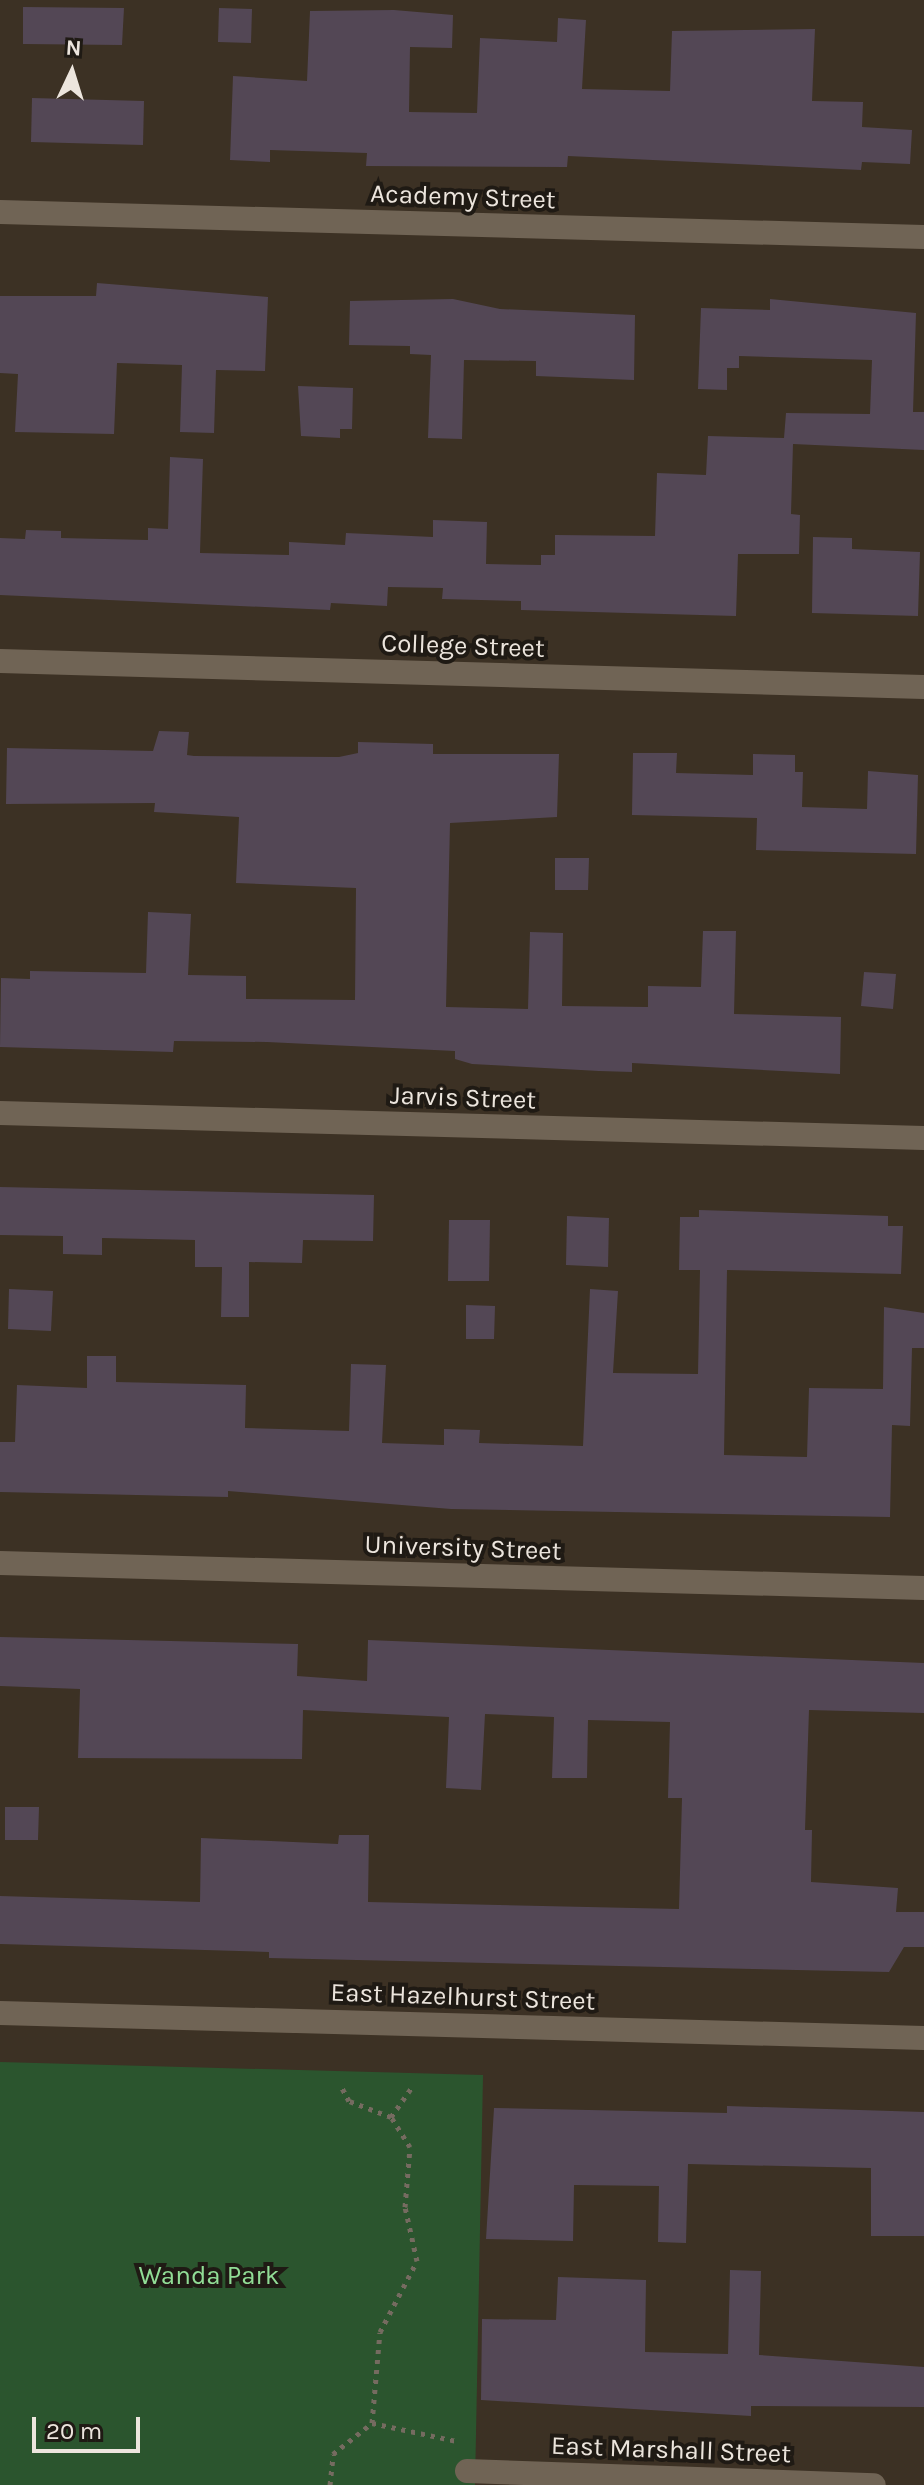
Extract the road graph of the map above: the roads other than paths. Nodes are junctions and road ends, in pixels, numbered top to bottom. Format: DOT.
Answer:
graph roads {
  1 [pos="0,212"];
  2 [pos="924,237"];
  3 [pos="0,661"];
  4 [pos="924,687"];
  5 [pos="0,1113"];
  6 [pos="924,1138"];
  7 [pos="0,1563"];
  8 [pos="924,1588"];
  9 [pos="0,2013"];
  10 [pos="924,2038"];
  11 [pos="467,2471"];
  12 [pos="874,2485"];
  1 -- 2 [label="street, Academy Street"];
  3 -- 4 [label="street, College Street"];
  5 -- 6 [label="street, Jarvis Street"];
  7 -- 8 [label="street, University Street"];
  9 -- 10 [label="street, East Hazelhurst Street"];
  11 -- 12 [label="street, East Marshall Street"];
}
